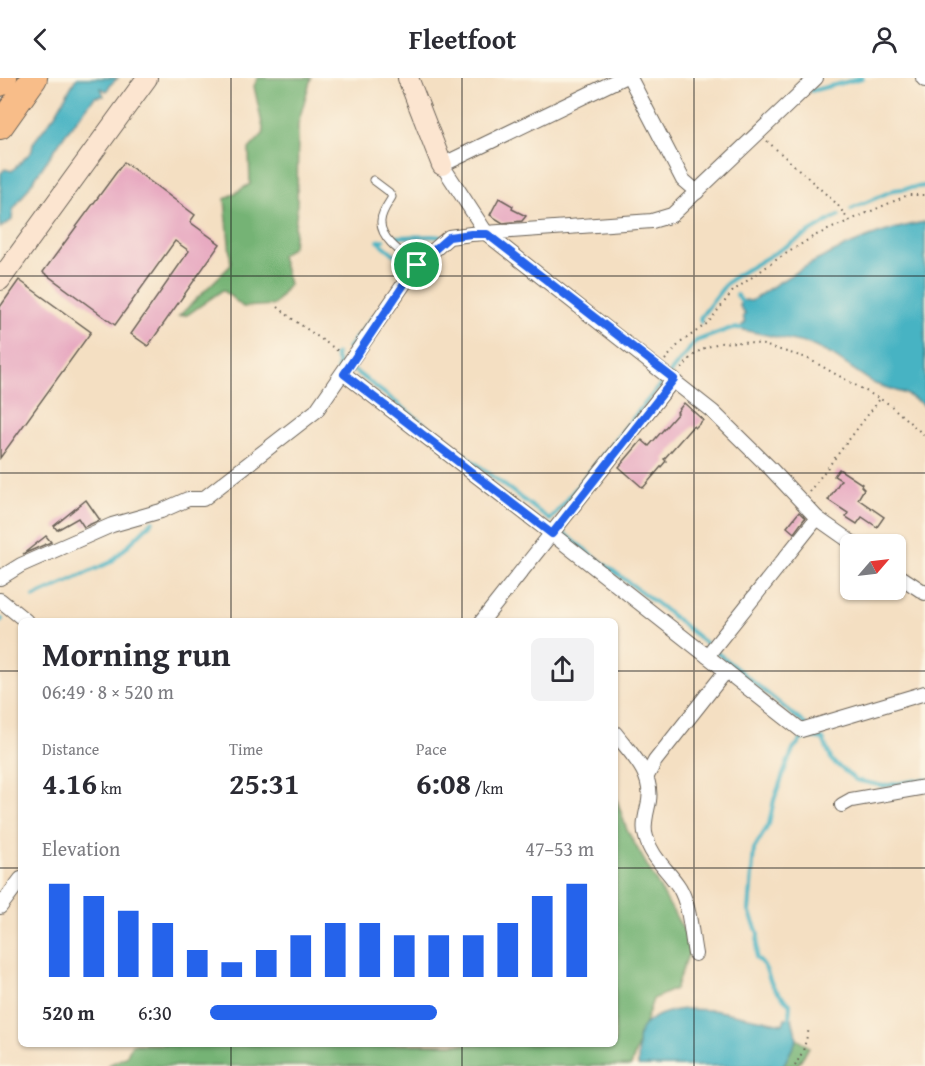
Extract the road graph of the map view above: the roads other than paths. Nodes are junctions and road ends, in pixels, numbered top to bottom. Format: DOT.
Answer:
graph roads {
  1 [pos="4,78"];
  2 [pos="34,78"];
  3 [pos="147,78"];
  4 [pos="622,78"];
  5 [pos="630,78"];
  6 [pos="816,78"];
  7 [pos="414,80"];
  8 [pos="0,83"];
  9 [pos="0,126"];
  10 [pos="442,165"];
  11 [pos="373,180"];
  12 [pos="694,190"];
  13 [pos="487,234"];
  14 [pos="417,265"];
  15 [pos="0,280"];
  16 [pos="346,370"];
  17 [pos="674,379"];
  18 [pos="817,518"];
  19 [pos="552,534"];
  20 [pos="840,534"];
  21 [pos="0,578"];
  22 [pos="906,581"];
  23 [pos="925,593"];
  24 [pos="0,600"];
  25 [pos="22,618"];
  26 [pos="484,618"];
  27 [pos="707,656"];
  28 [pos="726,671"];
  29 [pos="925,693"];
  30 [pos="618,738"];
  31 [pos="647,776"];
  32 [pos="925,787"];
  33 [pos="842,805"];
  34 [pos="18,883"];
  35 [pos="0,906"];
  36 [pos="695,954"];
  1 -- 8 [label="highway"];
  2 -- 9 [label="highway"];
  3 -- 15 [label="street"];
  4 -- 10 [label="street"];
  5 -- 12 [label="street"];
  6 -- 12 [label="street"];
  7 -- 10 [label="street"];
  10 -- 13 [label="street"];
  11 -- 14 [label="lane"];
  12 -- 13 [label="street"];
  13 -- 14 [label="street"];
  13 -- 17 [label="street"];
  14 -- 16 [label="street"];
  16 -- 19 [label="street"];
  16 -- 21 [label="street"];
  17 -- 18 [label="street"];
  17 -- 19 [label="street"];
  18 -- 20 [label="street"];
  18 -- 27 [label="street"];
  19 -- 26 [label="street"];
  19 -- 27 [label="street"];
  22 -- 23 [label="street"];
  24 -- 25 [label="street"];
  27 -- 28 [label="street"];
  28 -- 29 [label="street"];
  28 -- 31 [label="street"];
  30 -- 31 [label="street"];
  31 -- 36 [label="street"];
  32 -- 33 [label="street"];
  34 -- 35 [label="street"];
}
